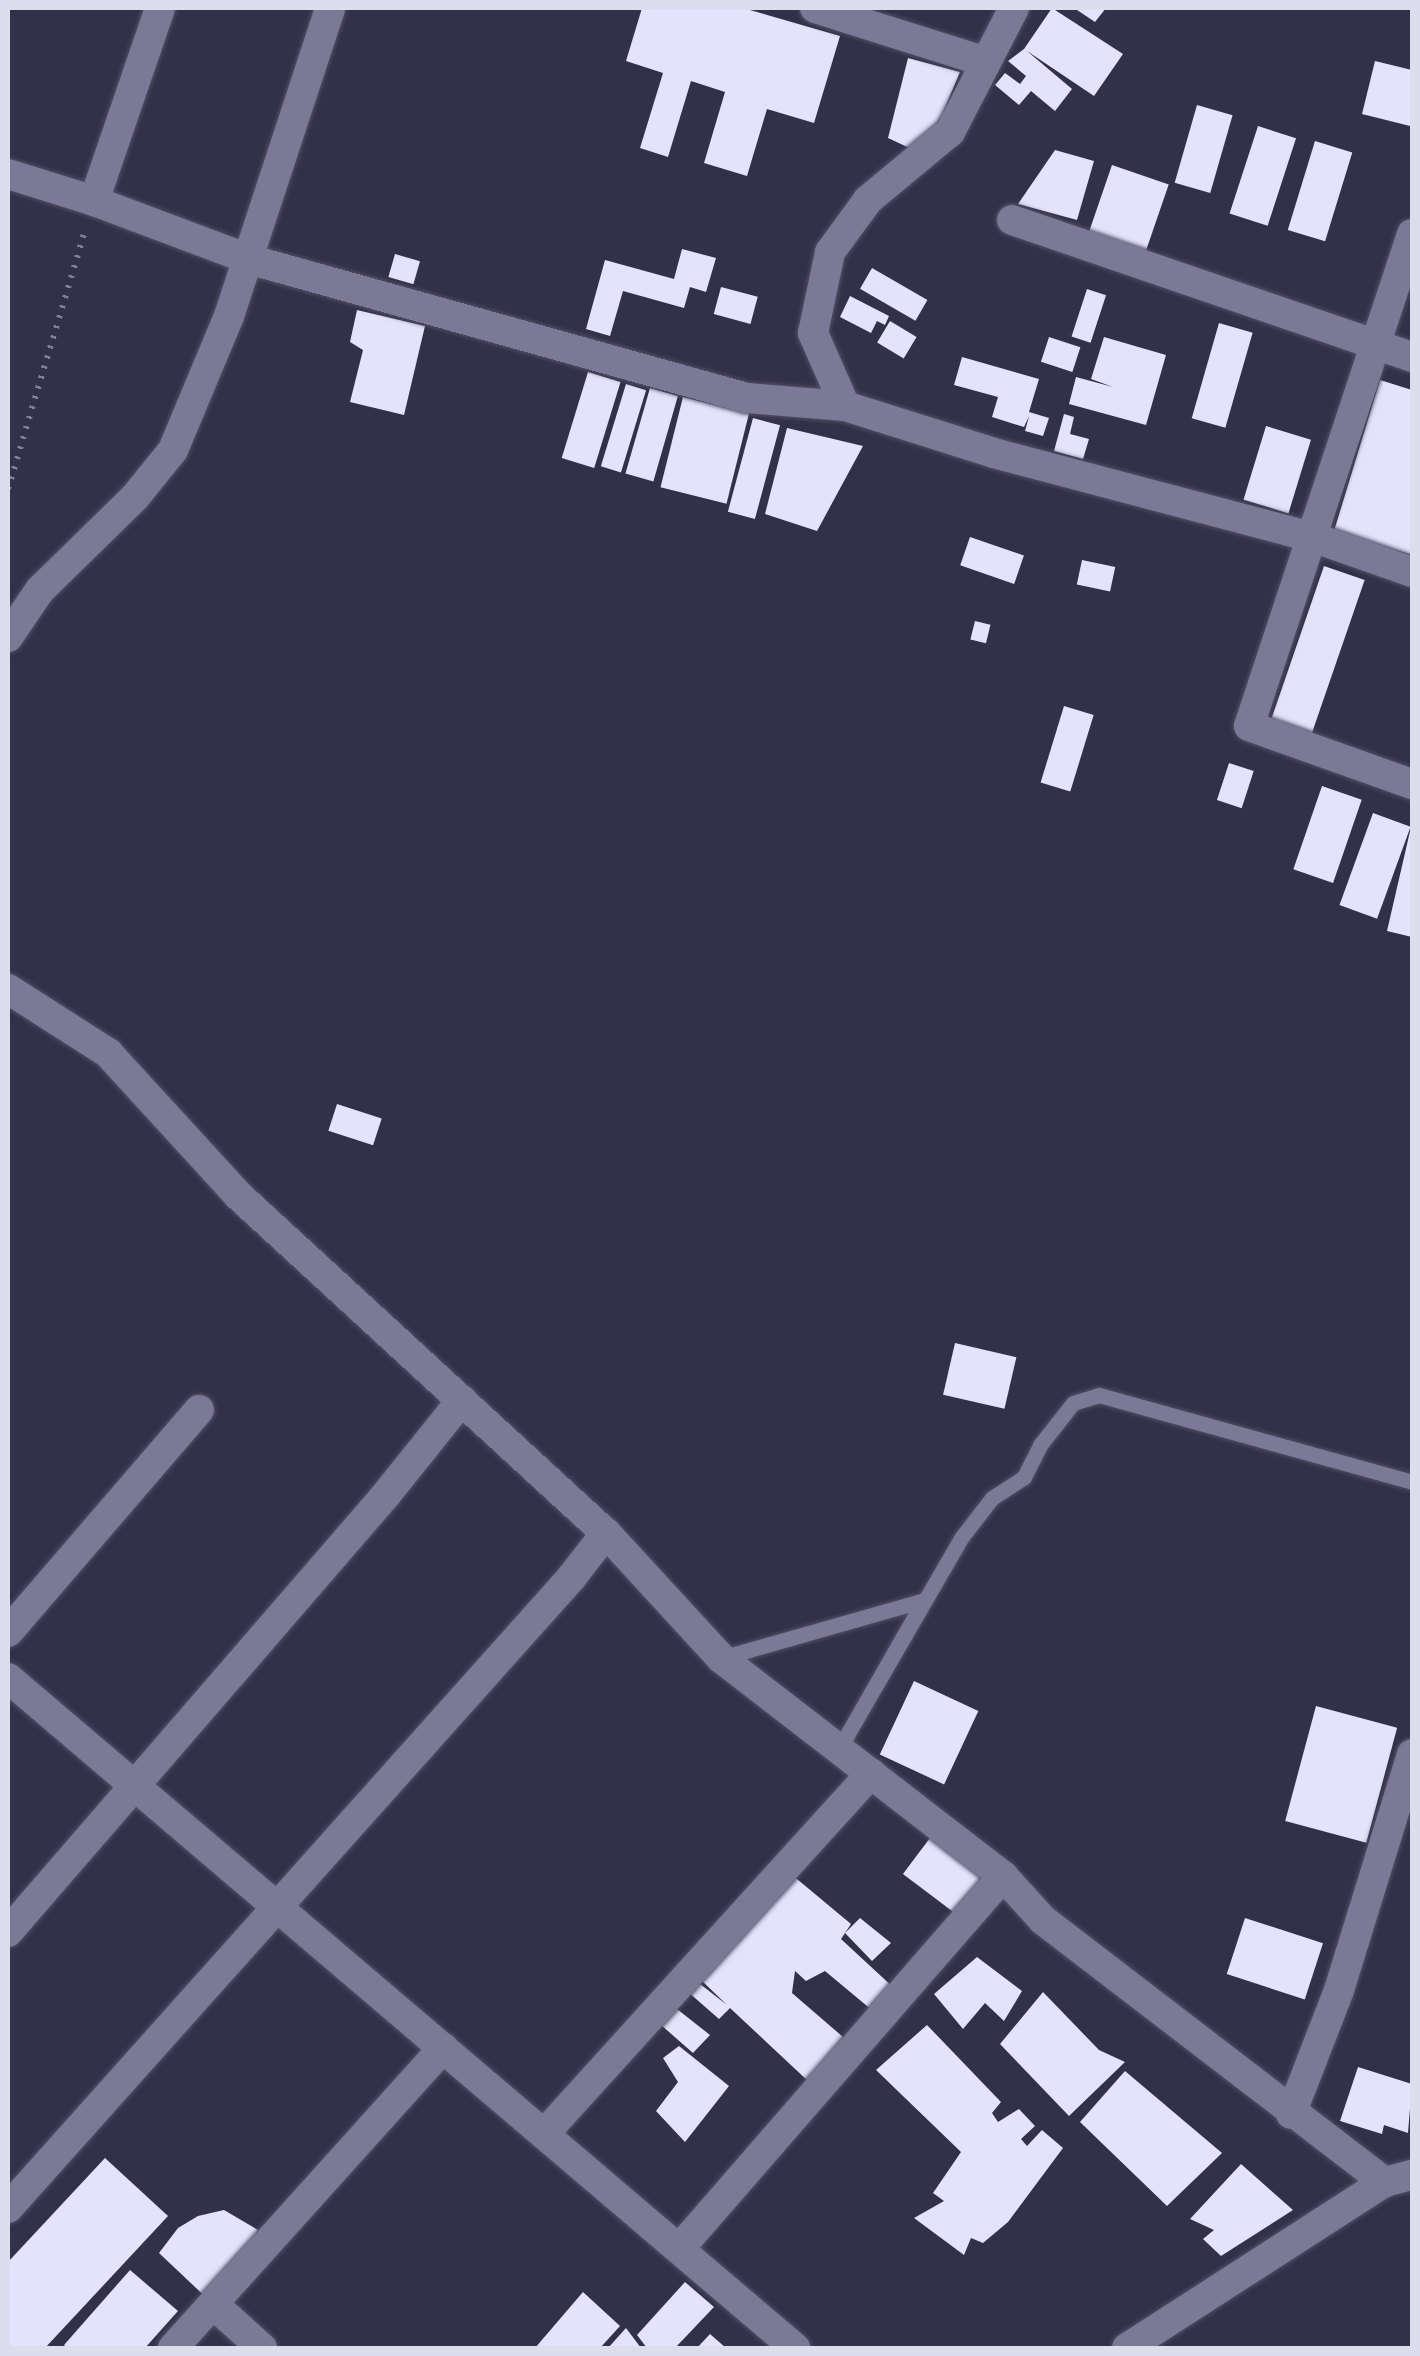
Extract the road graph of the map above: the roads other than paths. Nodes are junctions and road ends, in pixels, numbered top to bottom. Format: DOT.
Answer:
graph roads {
  1 [pos="160,8"];
  2 [pos="330,8"];
  3 [pos="814,8"];
  4 [pos="1014,8"];
  5 [pos="986,62"];
  6 [pos="8,174"];
  7 [pos="94,201"];
  8 [pos="1012,220"];
  9 [pos="1412,234"];
  10 [pos="248,259"];
  11 [pos="1378,345"];
  12 [pos="1412,357"];
  13 [pos="845,406"];
  14 [pos="1316,538"];
  15 [pos="1412,572"];
  16 [pos="8,637"];
  17 [pos="1412,784"];
  18 [pos="8,989"];
  19 [pos="462,1400"];
  20 [pos="199,1410"];
  21 [pos="1412,1482"];
  22 [pos="606,1533"];
  23 [pos="8,1632"];
  24 [pos="721,1658"];
  25 [pos="8,1678"];
  26 [pos="840,1747"];
  27 [pos="1412,1754"];
  28 [pos="871,1773"];
  29 [pos="134,1786"];
  30 [pos="1003,1876"];
  31 [pos="277,1907"];
  32 [pos="8,1932"];
  33 [pos="442,2048"];
  34 [pos="1291,2114"];
  35 [pos="544,2134"];
  36 [pos="1399,2178"];
  37 [pos="8,2208"];
  38 [pos="679,2249"];
  39 [pos="213,2304"];
  40 [pos="173,2348"];
  41 [pos="262,2348"];
  42 [pos="796,2348"];
  43 [pos="1126,2348"];
  1 -- 7 [label="street"];
  2 -- 10 [label="street"];
  3 -- 5 [label="street"];
  4 -- 5 [label="street"];
  5 -- 13 [label="street"];
  6 -- 7 [label="street"];
  7 -- 10 [label="street"];
  8 -- 11 [label="street"];
  9 -- 11 [label="street"];
  10 -- 13 [label="street"];
  10 -- 16 [label="street"];
  11 -- 12 [label="street"];
  11 -- 14 [label="street"];
  13 -- 14 [label="street"];
  14 -- 15 [label="street"];
  14 -- 17 [label="street"];
  18 -- 19 [label="street"];
  19 -- 22 [label="street"];
  19 -- 29 [label="street"];
  20 -- 23 [label="street"];
  21 -- 26 [label="lane"];
  22 -- 24 [label="street"];
  22 -- 31 [label="street"];
  24 -- 26 [label="street"];
  24 -- 26 [label="lane"];
  25 -- 29 [label="street"];
  26 -- 28 [label="street"];
  27 -- 34 [label="street"];
  28 -- 30 [label="street"];
  28 -- 35 [label="street"];
  29 -- 31 [label="street"];
  29 -- 32 [label="street"];
  30 -- 34 [label="street"];
  30 -- 38 [label="street"];
  31 -- 33 [label="street"];
  31 -- 37 [label="street"];
  33 -- 35 [label="street"];
  33 -- 39 [label="street"];
  34 -- 36 [label="street"];
  35 -- 38 [label="street"];
  36 -- 43 [label="street"];
  38 -- 42 [label="street"];
  39 -- 40 [label="street"];
  39 -- 41 [label="street"];
}
